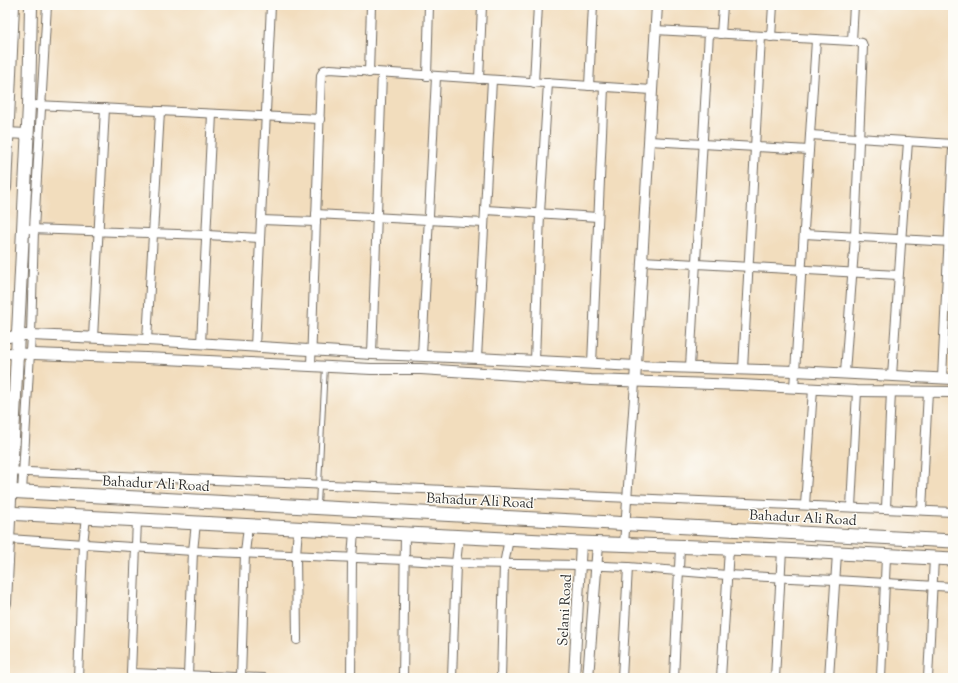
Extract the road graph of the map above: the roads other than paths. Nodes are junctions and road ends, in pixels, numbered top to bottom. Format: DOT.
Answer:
graph roads {
  1 [pos="13,5"];
  2 [pos="31,5"];
  3 [pos="47,5"];
  4 [pos="271,5"];
  5 [pos="371,5"];
  6 [pos="429,5"];
  7 [pos="482,5"];
  8 [pos="538,5"];
  9 [pos="593,5"];
  10 [pos="656,5"];
  11 [pos="723,5"];
  12 [pos="773,5"];
  13 [pos="854,5"];
  14 [pos="655,30"];
  15 [pos="709,33"];
  16 [pos="721,34"];
  17 [pos="761,37"];
  18 [pos="771,37"];
  19 [pos="816,40"];
  20 [pos="852,41"];
  21 [pos="369,73"];
  22 [pos="382,73"];
  23 [pos="427,76"];
  24 [pos="436,77"];
  25 [pos="479,79"];
  26 [pos="492,80"];
  27 [pos="534,83"];
  28 [pos="548,83"];
  29 [pos="589,86"];
  30 [pos="604,87"];
  31 [pos="652,90"];
  32 [pos="35,105"];
  33 [pos="105,108"];
  34 [pos="160,111"];
  35 [pos="212,114"];
  36 [pos="266,117"];
  37 [pos="320,119"];
  38 [pos="6,133"];
  39 [pos="27,134"];
  40 [pos="810,135"];
  41 [pos="860,138"];
  42 [pos="649,141"];
  43 [pos="908,141"];
  44 [pos="703,144"];
  45 [pos="953,144"];
  46 [pos="755,147"];
  47 [pos="953,148"];
  48 [pos="809,150"];
  49 [pos="5,188"];
  50 [pos="485,210"];
  51 [pos="540,213"];
  52 [pos="376,217"];
  53 [pos="598,217"];
  54 [pos="316,218"];
  55 [pos="261,220"];
  56 [pos="428,220"];
  57 [pos="484,223"];
  58 [pos="29,229"];
  59 [pos="98,232"];
  60 [pos="152,234"];
  61 [pos="804,234"];
  62 [pos="207,235"];
  63 [pos="855,236"];
  64 [pos="260,238"];
  65 [pos="900,239"];
  66 [pos="951,241"];
  67 [pos="642,261"];
  68 [pos="696,264"];
  69 [pos="749,267"];
  70 [pos="802,270"];
  71 [pos="852,273"];
  72 [pos="898,275"];
  73 [pos="18,335"];
  74 [pos="31,335"];
  75 [pos="5,338"];
  76 [pos="93,338"];
  77 [pos="147,340"];
  78 [pos="202,344"];
  79 [pos="254,347"];
  80 [pos="311,351"];
  81 [pos="11,353"];
  82 [pos="30,354"];
  83 [pos="372,354"];
  84 [pos="422,355"];
  85 [pos="477,358"];
  86 [pos="535,361"];
  87 [pos="592,364"];
  88 [pos="311,365"];
  89 [pos="325,366"];
  90 [pos="636,366"];
  91 [pos="690,368"];
  92 [pos="743,369"];
  93 [pos="795,371"];
  94 [pos="845,373"];
  95 [pos="892,376"];
  96 [pos="942,378"];
  97 [pos="953,379"];
  98 [pos="635,382"];
  99 [pos="794,388"];
  100 [pos="813,389"];
  101 [pos="857,391"];
  102 [pos="891,391"];
  103 [pos="928,391"];
  104 [pos="953,392"];
  105 [pos="13,472"];
  106 [pos="319,484"];
  107 [pos="12,492"];
  108 [pos="627,498"];
  109 [pos="805,505"];
  110 [pos="851,507"];
  111 [pos="318,508"];
  112 [pos="886,508"];
  113 [pos="953,508"];
  114 [pos="922,510"];
  115 [pos="953,512"];
  116 [pos="7,513"];
  117 [pos="86,517"];
  118 [pos="137,520"];
  119 [pos="196,523"];
  120 [pos="625,524"];
  121 [pos="248,526"];
  122 [pos="298,528"];
  123 [pos="354,531"];
  124 [pos="405,533"];
  125 [pos="459,537"];
  126 [pos="8,539"];
  127 [pos="509,539"];
  128 [pos="953,541"];
  129 [pos="581,543"];
  130 [pos="83,544"];
  131 [pos="598,544"];
  132 [pos="624,545"];
  133 [pos="136,547"];
  134 [pos="680,547"];
  135 [pos="728,549"];
  136 [pos="782,550"];
  137 [pos="193,551"];
  138 [pos="245,553"];
  139 [pos="837,553"];
  140 [pos="296,555"];
  141 [pos="886,556"];
  142 [pos="352,558"];
  143 [pos="934,558"];
  144 [pos="953,559"];
  145 [pos="405,560"];
  146 [pos="456,563"];
  147 [pos="504,564"];
  148 [pos="580,565"];
  149 [pos="595,566"];
  150 [pos="628,567"];
  151 [pos="678,572"];
  152 [pos="727,576"];
  153 [pos="781,577"];
  154 [pos="835,580"];
  155 [pos="885,583"];
  156 [pos="932,585"];
  157 [pos="953,586"];
  158 [pos="5,603"];
  159 [pos="297,640"];
  160 [pos="188,675"];
  161 [pos="153,676"];
  162 [pos="208,677"];
  163 [pos="241,677"];
  164 [pos="78,678"];
  165 [pos="264,678"];
  166 [pos="352,678"];
  167 [pos="403,678"];
  168 [pos="452,678"];
  169 [pos="501,678"];
  170 [pos="574,678"];
  171 [pos="588,678"];
  172 [pos="622,678"];
  173 [pos="674,678"];
  174 [pos="722,678"];
  175 [pos="775,678"];
  176 [pos="829,678"];
  177 [pos="881,678"];
  178 [pos="928,678"];
  1 -- 38 [label="main road"];
  2 -- 32 [label="main road"];
  3 -- 32 [label="street"];
  4 -- 36 [label="street"];
  5 -- 21 [label="street"];
  6 -- 23 [label="street"];
  7 -- 25 [label="street"];
  8 -- 27 [label="street"];
  9 -- 29 [label="street"];
  10 -- 14 [label="street"];
  11 -- 16 [label="street"];
  12 -- 18 [label="street"];
  13 -- 20 [label="street"];
  14 -- 15 [label="street"];
  14 -- 31 [label="street"];
  15 -- 16 [label="street"];
  15 -- 44 [label="street"];
  16 -- 17 [label="street"];
  17 -- 18 [label="street"];
  17 -- 46 [label="street"];
  18 -- 19 [label="street"];
  19 -- 20 [label="street"];
  19 -- 40 [label="street"];
  20 -- 41 [label="street"];
  21 -- 22 [label="street"];
  21 -- 37 [label="street"];
  22 -- 23 [label="street"];
  22 -- 52 [label="street"];
  23 -- 24 [label="street"];
  24 -- 25 [label="street"];
  24 -- 56 [label="street"];
  25 -- 26 [label="street"];
  26 -- 27 [label="street"];
  26 -- 50 [label="street"];
  27 -- 28 [label="street"];
  28 -- 29 [label="street"];
  28 -- 51 [label="street"];
  29 -- 30 [label="street"];
  30 -- 31 [label="street"];
  30 -- 53 [label="street"];
  31 -- 42 [label="street"];
  32 -- 33 [label="street"];
  32 -- 39 [label="main road"];
  32 -- 58 [label="street"];
  33 -- 34 [label="street"];
  33 -- 59 [label="street"];
  34 -- 35 [label="street"];
  34 -- 60 [label="street"];
  35 -- 36 [label="street"];
  35 -- 62 [label="street"];
  36 -- 37 [label="street"];
  36 -- 55 [label="street"];
  37 -- 54 [label="street"];
  38 -- 39 [label="street"];
  38 -- 49 [label="main road"];
  39 -- 58 [label="main road"];
  40 -- 41 [label="street"];
  40 -- 48 [label="street"];
  41 -- 43 [label="street"];
  41 -- 63 [label="street"];
  42 -- 44 [label="street"];
  42 -- 67 [label="street"];
  43 -- 45 [label="street"];
  43 -- 65 [label="street"];
  44 -- 46 [label="street"];
  44 -- 68 [label="street"];
  46 -- 48 [label="street"];
  46 -- 69 [label="street"];
  47 -- 66 [label="street"];
  48 -- 61 [label="street"];
  50 -- 51 [label="street"];
  50 -- 57 [label="street"];
  51 -- 53 [label="street"];
  51 -- 86 [label="street"];
  52 -- 54 [label="street"];
  52 -- 56 [label="street"];
  52 -- 83 [label="street"];
  53 -- 87 [label="street"];
  54 -- 55 [label="street"];
  54 -- 80 [label="street"];
  55 -- 64 [label="street"];
  56 -- 57 [label="street"];
  56 -- 84 [label="street"];
  57 -- 85 [label="street"];
  58 -- 59 [label="street"];
  58 -- 73 [label="main road"];
  58 -- 74 [label="street"];
  59 -- 60 [label="street"];
  59 -- 76 [label="street"];
  60 -- 62 [label="street"];
  60 -- 77 [label="street"];
  61 -- 63 [label="street"];
  61 -- 70 [label="street"];
  62 -- 64 [label="street"];
  62 -- 78 [label="street"];
  63 -- 65 [label="street"];
  63 -- 71 [label="street"];
  64 -- 79 [label="street"];
  65 -- 66 [label="street"];
  65 -- 72 [label="street"];
  66 -- 96 [label="street"];
  67 -- 68 [label="street"];
  67 -- 90 [label="street"];
  68 -- 69 [label="street"];
  68 -- 91 [label="street"];
  69 -- 70 [label="street"];
  69 -- 92 [label="street"];
  70 -- 71 [label="street"];
  70 -- 93 [label="street"];
  71 -- 72 [label="street"];
  71 -- 94 [label="street"];
  72 -- 95 [label="street"];
  73 -- 74 [label="street"];
  73 -- 75 [label="street"];
  73 -- 81 [label="main road"];
  74 -- 76 [label="street"];
  74 -- 82 [label="street"];
  76 -- 77 [label="street"];
  77 -- 78 [label="street"];
  78 -- 79 [label="street"];
  79 -- 80 [label="street"];
  80 -- 83 [label="street"];
  80 -- 88 [label="street"];
  81 -- 82 [label="street"];
  81 -- 105 [label="main road"];
  82 -- 88 [label="street"];
  82 -- 105 [label="street"];
  83 -- 84 [label="street"];
  84 -- 85 [label="street"];
  85 -- 86 [label="street"];
  86 -- 87 [label="street"];
  87 -- 90 [label="street"];
  88 -- 89 [label="street"];
  89 -- 98 [label="street"];
  89 -- 106 [label="lane"];
  90 -- 91 [label="street"];
  90 -- 98 [label="street"];
  91 -- 92 [label="street"];
  92 -- 93 [label="street"];
  93 -- 94 [label="street"];
  93 -- 99 [label="street"];
  94 -- 95 [label="street"];
  95 -- 96 [label="street"];
  96 -- 97 [label="street"];
  98 -- 99 [label="street"];
  98 -- 108 [label="street"];
  99 -- 100 [label="street"];
  100 -- 101 [label="street"];
  100 -- 109 [label="street"];
  101 -- 102 [label="street"];
  101 -- 110 [label="street"];
  102 -- 103 [label="street"];
  102 -- 112 [label="street"];
  103 -- 104 [label="street"];
  103 -- 114 [label="street"];
  105 -- 106 [label="street"];
  105 -- 107 [label="main road"];
  106 -- 108 [label="street"];
  106 -- 111 [label="lane"];
  107 -- 111 [label="main road, Bahadur Ali Road"];
  107 -- 116 [label="main road"];
  108 -- 109 [label="street"];
  108 -- 120 [label="street"];
  109 -- 110 [label="street"];
  110 -- 112 [label="street"];
  111 -- 120 [label="main road, Bahadur Ali Road"];
  112 -- 114 [label="street"];
  113 -- 115 [label="street"];
  114 -- 115 [label="street"];
  116 -- 117 [label="main road"];
  116 -- 126 [label="main road"];
  117 -- 118 [label="main road"];
  117 -- 130 [label="street"];
  118 -- 119 [label="main road"];
  118 -- 133 [label="street"];
  119 -- 121 [label="main road"];
  119 -- 137 [label="street"];
  120 -- 128 [label="main road, Bahadur Ali Road"];
  120 -- 132 [label="street"];
  121 -- 122 [label="main road"];
  121 -- 138 [label="street"];
  122 -- 123 [label="main road"];
  122 -- 140 [label="street"];
  123 -- 124 [label="main road"];
  123 -- 142 [label="street"];
  124 -- 125 [label="main road"];
  124 -- 145 [label="street"];
  125 -- 127 [label="main road"];
  125 -- 146 [label="street"];
  126 -- 130 [label="street"];
  126 -- 158 [label="main road"];
  127 -- 129 [label="main road"];
  127 -- 147 [label="street"];
  129 -- 131 [label="main road"];
  129 -- 148 [label="street, Selani Road"];
  130 -- 133 [label="street"];
  130 -- 164 [label="street"];
  131 -- 132 [label="main road"];
  131 -- 149 [label="street, Selani Road"];
  132 -- 134 [label="main road"];
  133 -- 137 [label="street"];
  133 -- 161 [label="street"];
  134 -- 135 [label="main road"];
  134 -- 151 [label="street"];
  135 -- 136 [label="main road"];
  135 -- 152 [label="street"];
  136 -- 139 [label="main road"];
  136 -- 153 [label="street"];
  137 -- 138 [label="street"];
  137 -- 160 [label="street"];
  138 -- 140 [label="street"];
  138 -- 163 [label="street"];
  139 -- 141 [label="main road"];
  139 -- 154 [label="street"];
  140 -- 142 [label="street"];
  140 -- 159 [label="street"];
  141 -- 143 [label="main road"];
  141 -- 155 [label="street"];
  142 -- 145 [label="street"];
  142 -- 166 [label="street"];
  143 -- 144 [label="main road"];
  143 -- 156 [label="street"];
  145 -- 146 [label="street"];
  145 -- 167 [label="street"];
  146 -- 147 [label="street"];
  146 -- 168 [label="street"];
  147 -- 148 [label="street"];
  147 -- 169 [label="street"];
  148 -- 149 [label="street"];
  148 -- 170 [label="street, Selani Road"];
  149 -- 150 [label="street"];
  149 -- 171 [label="street, Selani Road"];
  150 -- 151 [label="street"];
  150 -- 172 [label="street"];
  151 -- 152 [label="street"];
  151 -- 173 [label="street"];
  152 -- 153 [label="street"];
  152 -- 174 [label="street"];
  153 -- 154 [label="street"];
  153 -- 175 [label="street"];
  154 -- 155 [label="street"];
  154 -- 176 [label="street"];
  155 -- 156 [label="street"];
  155 -- 177 [label="street"];
  156 -- 157 [label="street"];
  156 -- 178 [label="street"];
  160 -- 161 [label="street"];
  160 -- 162 [label="street"];
  162 -- 163 [label="street"];
  163 -- 165 [label="street"];
}
